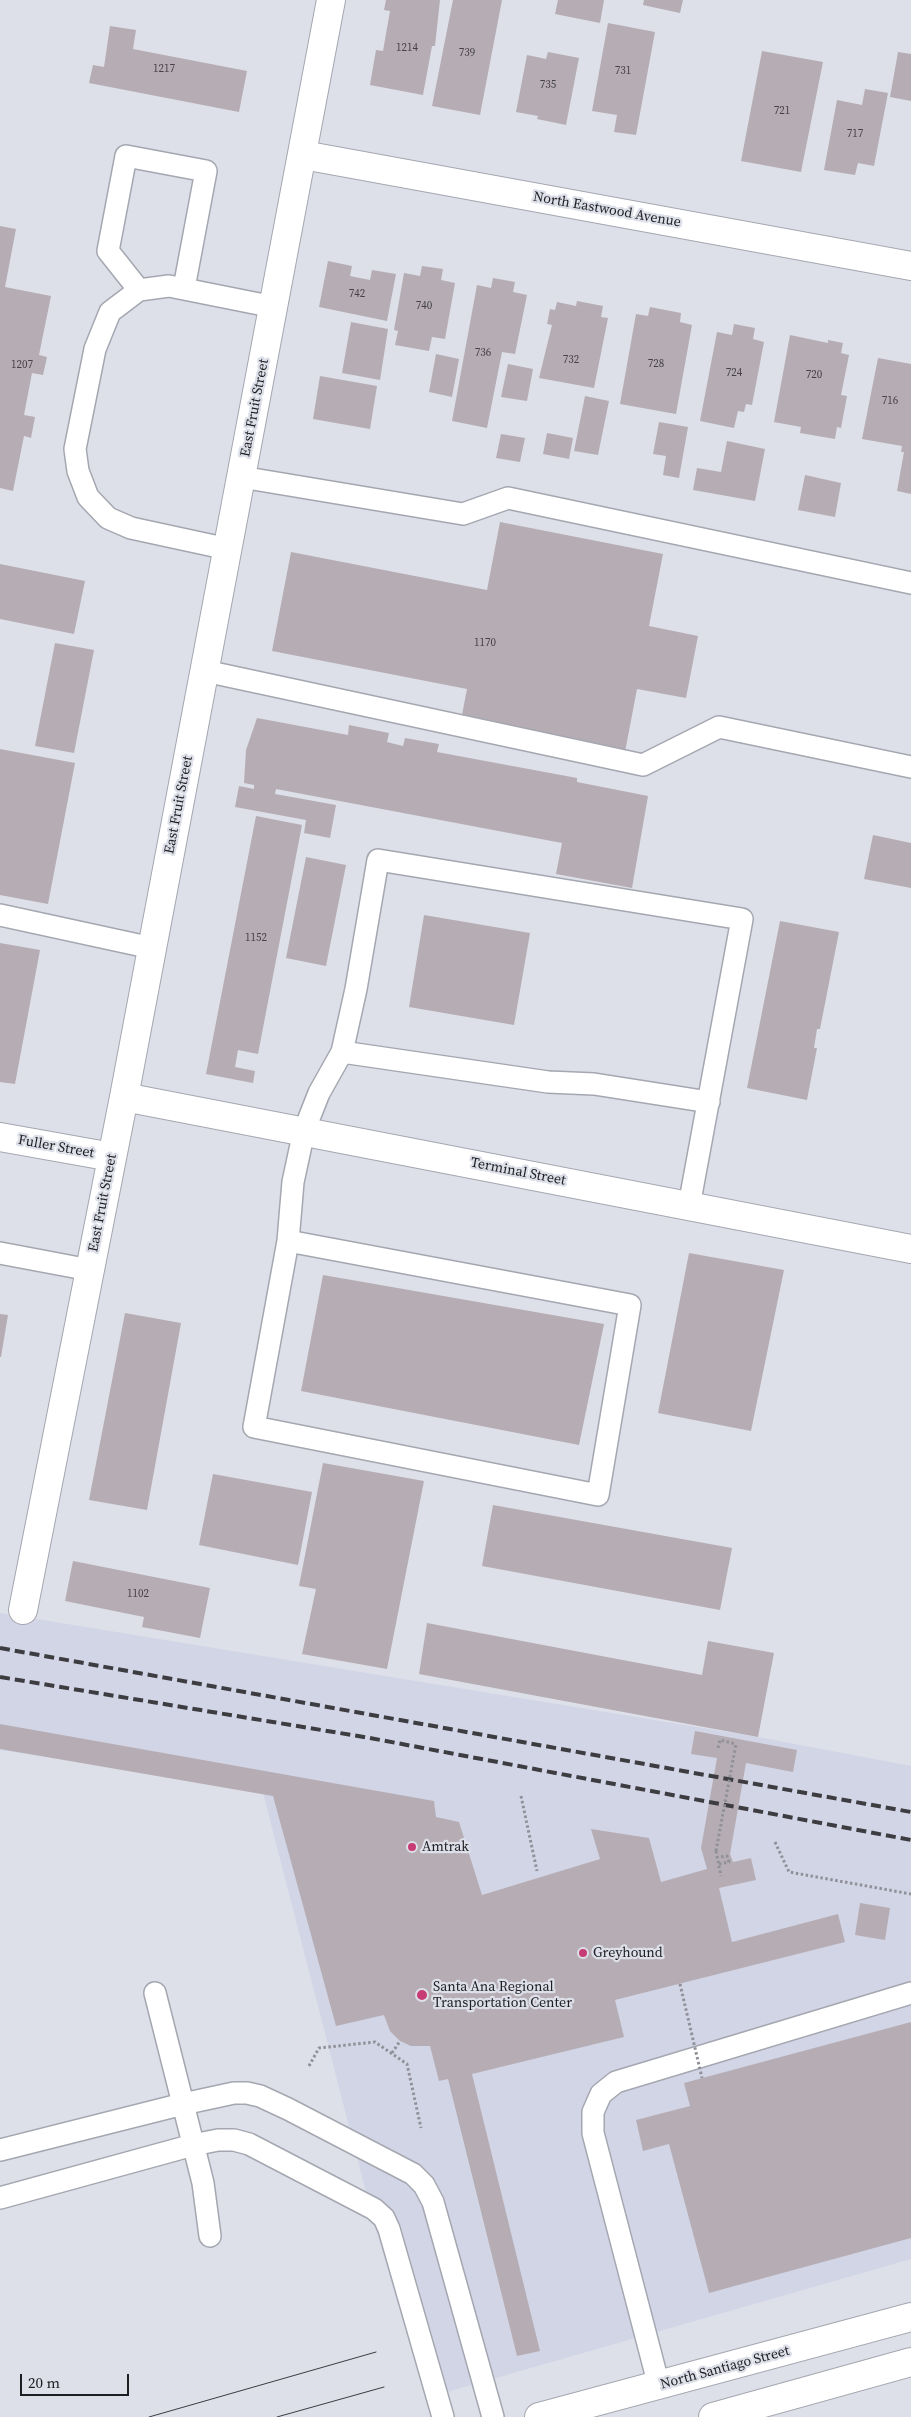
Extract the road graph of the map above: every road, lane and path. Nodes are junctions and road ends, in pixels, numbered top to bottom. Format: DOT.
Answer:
graph roads {
  1 [pos="331,0"];
  2 [pos="303,155"];
  3 [pos="911,266"];
  4 [pos="184,288"];
  5 [pos="139,290"];
  6 [pos="274,307"];
  7 [pos="241,477"];
  8 [pos="228,549"];
  9 [pos="911,583"];
  10 [pos="205,671"];
  11 [pos="911,767"];
  12 [pos="0,915"];
  13 [pos="152,948"];
  14 [pos="342,1052"];
  15 [pos="124,1097"];
  16 [pos="709,1102"];
  17 [pos="304,1131"];
  18 [pos="0,1137"];
  19 [pos="112,1157"];
  20 [pos="689,1206"];
  21 [pos="288,1241"];
  22 [pos="911,1249"];
  23 [pos="0,1253"];
  24 [pos="90,1270"];
  25 [pos="23,1610"];
  26 [pos="718,1748"];
  27 [pos="521,1796"];
  28 [pos="775,1842"];
  29 [pos="720,1857"];
  30 [pos="719,1864"];
  31 [pos="537,1871"];
  32 [pos="721,1876"];
  33 [pos="911,1894"];
  34 [pos="680,1984"];
  35 [pos="155,1993"];
  36 [pos="911,1993"];
  37 [pos="400,2041"];
  38 [pos="392,2053"];
  39 [pos="309,2066"];
  40 [pos="702,2078"];
  41 [pos="183,2104"];
  42 [pos="421,2128"];
  43 [pos="193,2145"];
  44 [pos="0,2150"];
  45 [pos="0,2198"];
  46 [pos="210,2236"];
  47 [pos="911,2317"];
  48 [pos="911,2362"];
  49 [pos="659,2386"];
  50 [pos="443,2417"];
  51 [pos="493,2417"];
  52 [pos="539,2417"];
  53 [pos="713,2417"];
  1 -- 2 [label="street, East Fruit Street"];
  2 -- 3 [label="street, North Eastwood Avenue"];
  2 -- 6 [label="street, East Fruit Street"];
  4 -- 5 [label="lane"];
  4 -- 5 [label="lane"];
  4 -- 6 [label="lane"];
  5 -- 8 [label="lane"];
  6 -- 7 [label="street, East Fruit Street"];
  7 -- 8 [label="street, East Fruit Street"];
  7 -- 9 [label="lane"];
  8 -- 10 [label="street, East Fruit Street"];
  10 -- 11 [label="lane"];
  10 -- 13 [label="street, East Fruit Street"];
  12 -- 13 [label="lane"];
  13 -- 15 [label="street, East Fruit Street"];
  14 -- 16 [label="lane"];
  14 -- 16 [label="lane"];
  14 -- 17 [label="lane"];
  15 -- 17 [label="street, Terminal Street"];
  15 -- 19 [label="street, East Fruit Street"];
  16 -- 20 [label="lane"];
  17 -- 20 [label="street, Terminal Street"];
  17 -- 21 [label="lane"];
  18 -- 19 [label="street, Fuller Street"];
  19 -- 24 [label="street, East Fruit Street"];
  20 -- 22 [label="street, Terminal Street"];
  21 -- 21 [label="lane"];
  23 -- 24 [label="lane"];
  24 -- 25 [label="street, East Fruit Street"];
  26 -- 30 [label="path, bridge"];
  27 -- 31 [label="path"];
  28 -- 33 [label="path"];
  29 -- 30 [label="path"];
  30 -- 32 [label="path"];
  34 -- 40 [label="path, bridge"];
  35 -- 41 [label="lane"];
  36 -- 49 [label="lane"];
  37 -- 38 [label="path"];
  38 -- 39 [label="path"];
  38 -- 42 [label="path"];
  41 -- 43 [label="lane"];
  41 -- 44 [label="lane"];
  41 -- 51 [label="lane"];
  43 -- 45 [label="lane"];
  43 -- 46 [label="lane"];
  43 -- 50 [label="lane"];
  47 -- 49 [label="street, North Santiago Street"];
  48 -- 53 [label="street"];
  49 -- 52 [label="street, North Santiago Street"];
}
